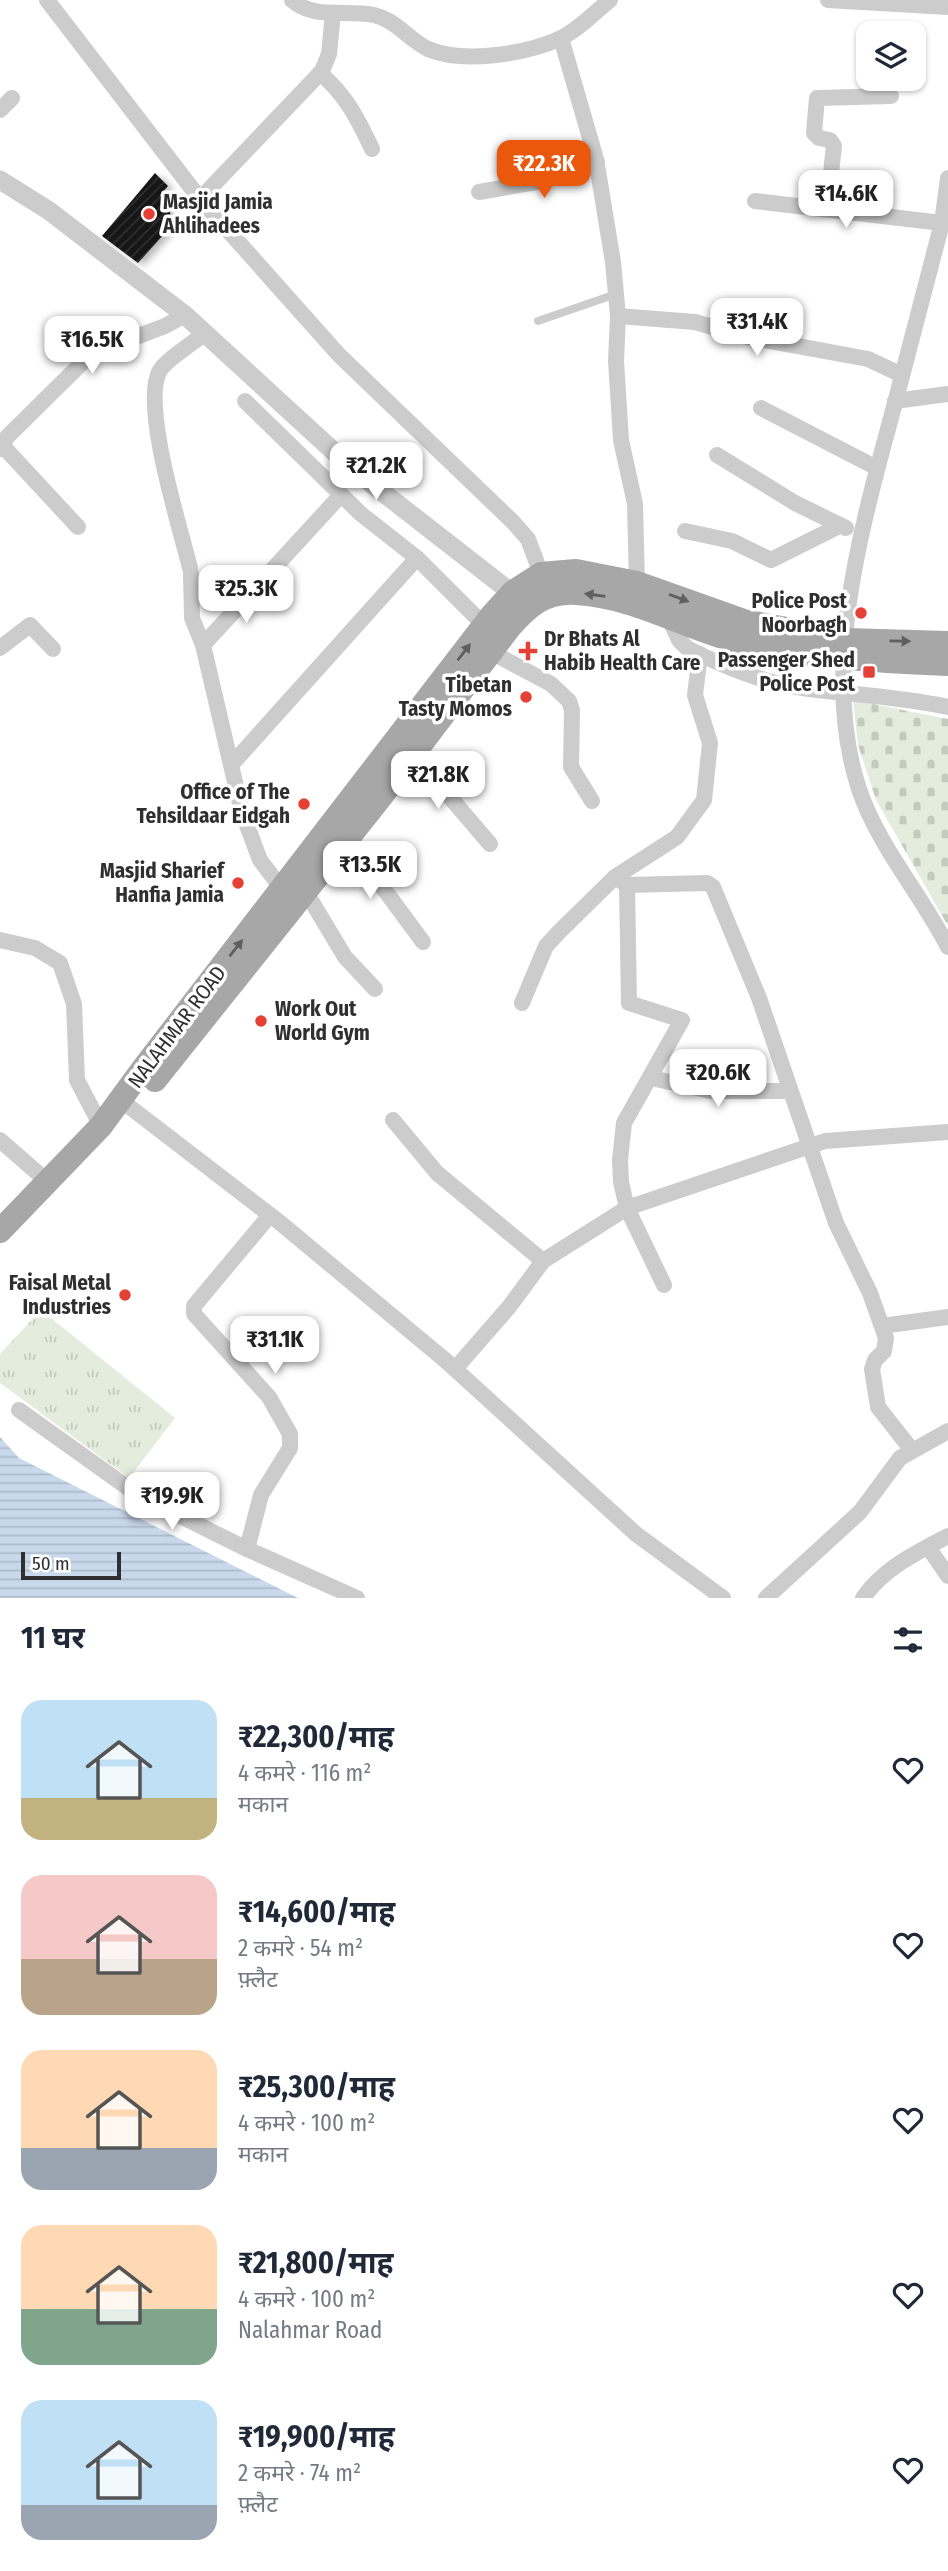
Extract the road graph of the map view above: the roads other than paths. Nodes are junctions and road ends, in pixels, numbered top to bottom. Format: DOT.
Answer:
graph roads {
  1 [pos="47,0"];
  2 [pos="292,0"];
  3 [pos="610,0"];
  4 [pos="828,0"];
  5 [pos="948,7"];
  6 [pos="333,13"];
  7 [pos="561,38"];
  8 [pos="320,73"];
  9 [pos="891,96"];
  10 [pos="12,98"];
  11 [pos="0,110"];
  12 [pos="372,149"];
  13 [pos="597,162"];
  14 [pos="948,178"];
  15 [pos="0,180"];
  16 [pos="479,192"];
  17 [pos="201,200"];
  18 [pos="755,201"];
  19 [pos="827,209"];
  20 [pos="942,223"];
  21 [pos="616,294"];
  22 [pos="185,315"];
  23 [pos="618,316"];
  24 [pos="538,321"];
  25 [pos="204,334"];
  26 [pos="902,375"];
  27 [pos="948,394"];
  28 [pos="245,401"];
  29 [pos="895,401"];
  30 [pos="761,408"];
  31 [pos="1,446"];
  32 [pos="717,456"];
  33 [pos="877,468"];
  34 [pos="341,495"];
  35 [pos="839,526"];
  36 [pos="78,527"];
  37 [pos="685,530"];
  38 [pos="861,534"];
  39 [pos="417,558"];
  40 [pos="541,574"];
  41 [pos="638,583"];
  42 [pos="520,600"];
  43 [pos="668,617"];
  44 [pos="484,625"];
  45 [pos="948,643"];
  46 [pos="203,645"];
  47 [pos="0,648"];
  48 [pos="53,649"];
  49 [pos="844,650"];
  50 [pos="491,652"];
  51 [pos="700,654"];
  52 [pos="948,664"];
  53 [pos="844,692"];
  54 [pos="948,707"];
  55 [pos="414,754"];
  56 [pos="232,764"];
  57 [pos="592,801"];
  58 [pos="347,839"];
  59 [pos="490,844"];
  60 [pos="621,881"];
  61 [pos="294,890"];
  62 [pos="0,940"];
  63 [pos="423,942"];
  64 [pos="948,947"];
  65 [pos="375,989"];
  66 [pos="522,1003"];
  67 [pos="651,1079"];
  68 [pos="790,1091"];
  69 [pos="122,1101"];
  70 [pos="393,1120"];
  71 [pos="101,1126"];
  72 [pos="948,1132"];
  73 [pos="0,1140"];
  74 [pos="807,1145"];
  75 [pos="48,1182"];
  76 [pos="627,1208"];
  77 [pos="270,1215"];
  78 [pos="0,1231"];
  79 [pos="543,1261"];
  80 [pos="664,1285"];
  81 [pos="948,1317"];
  82 [pos="882,1326"];
  83 [pos="455,1369"];
  84 [pos="19,1410"];
  85 [pos="948,1431"];
  86 [pos="911,1449"];
  87 [pos="948,1536"];
  88 [pos="928,1547"];
  89 [pos="247,1549"];
  90 [pos="948,1576"];
  91 [pos="357,1598"];
  92 [pos="723,1598"];
  93 [pos="766,1598"];
  94 [pos="863,1598"];
  1 -- 17 [label="street"];
  2 -- 6 [label="street"];
  3 -- 7 [label="street"];
  4 -- 5 [label="street"];
  6 -- 7 [label="street"];
  6 -- 8 [label="street"];
  7 -- 13 [label="street"];
  8 -- 12 [label="street"];
  8 -- 17 [label="street"];
  9 -- 19 [label="street"];
  10 -- 11 [label="street"];
  13 -- 16 [label="street"];
  13 -- 21 [label="street"];
  14 -- 20 [label="street"];
  15 -- 22 [label="street"];
  17 -- 40 [label="street"];
  18 -- 19 [label="street"];
  19 -- 20 [label="street"];
  20 -- 26 [label="street"];
  21 -- 23 [label="street"];
  21 -- 24 [label="lane"];
  22 -- 25 [label="street"];
  22 -- 31 [label="street"];
  23 -- 26 [label="street"];
  23 -- 41 [label="street"];
  25 -- 42 [label="street"];
  25 -- 46 [label="street"];
  26 -- 29 [label="street"];
  27 -- 29 [label="street"];
  28 -- 34 [label="street"];
  29 -- 33 [label="street"];
  30 -- 33 [label="street"];
  31 -- 36 [label="street"];
  32 -- 35 [label="street"];
  33 -- 38 [label="street"];
  34 -- 39 [label="street"];
  34 -- 46 [label="street"];
  35 -- 37 [label="street"];
  35 -- 38 [label="street"];
  38 -- 49 [label="street"];
  39 -- 44 [label="street"];
  39 -- 56 [label="street"];
  40 -- 41 [label="main road, NALAHMAR ROAD"];
  40 -- 42 [label="main road, NALAHMAR ROAD"];
  41 -- 49 [label="main road, NALAHMAR ROAD, one-way"];
  43 -- 42 [label="main road, NALAHMAR ROAD, one-way"];
  42 -- 44 [label="main road, NALAHMAR ROAD"];
  42 -- 50 [label="main road, NALAHMAR ROAD"];
  43 -- 49 [label="main road, NALAHMAR ROAD"];
  43 -- 51 [label="street"];
  61 -- 44 [label="main road, NALAHMAR ROAD, one-way"];
  49 -- 45 [label="main road, NALAHMAR ROAD, one-way"];
  46 -- 56 [label="street"];
  47 -- 48 [label="street"];
  49 -- 52 [label="main road, NALAHMAR ROAD"];
  49 -- 53 [label="street"];
  50 -- 55 [label="main road, NALAHMAR ROAD"];
  50 -- 57 [label="street"];
  51 -- 53 [label="street"];
  51 -- 60 [label="street"];
  53 -- 54 [label="street"];
  53 -- 64 [label="street"];
  55 -- 58 [label="main road, NALAHMAR ROAD"];
  55 -- 59 [label="street"];
  56 -- 61 [label="street"];
  58 -- 61 [label="main road, NALAHMAR ROAD"];
  58 -- 63 [label="street"];
  60 -- 66 [label="street"];
  60 -- 67 [label="street"];
  60 -- 68 [label="street"];
  61 -- 65 [label="street"];
  61 -- 69 [label="main road, NALAHMAR ROAD"];
  62 -- 71 [label="street"];
  67 -- 68 [label="street"];
  67 -- 76 [label="street"];
  68 -- 74 [label="street"];
  69 -- 71 [label="main road, NALAHMAR ROAD"];
  69 -- 77 [label="street"];
  70 -- 79 [label="street"];
  71 -- 75 [label="main road, NALAHMAR ROAD"];
  72 -- 74 [label="street"];
  73 -- 75 [label="street"];
  74 -- 76 [label="street"];
  74 -- 82 [label="street"];
  75 -- 78 [label="main road, NALAHMAR ROAD"];
  76 -- 79 [label="street"];
  76 -- 80 [label="street"];
  77 -- 83 [label="street"];
  77 -- 89 [label="street"];
  79 -- 83 [label="street"];
  81 -- 82 [label="street"];
  82 -- 86 [label="street"];
  83 -- 92 [label="street"];
  84 -- 89 [label="street"];
  85 -- 86 [label="street"];
  86 -- 93 [label="street"];
  87 -- 88 [label="street"];
  88 -- 90 [label="street"];
  88 -- 94 [label="street"];
  89 -- 91 [label="street"];
}
